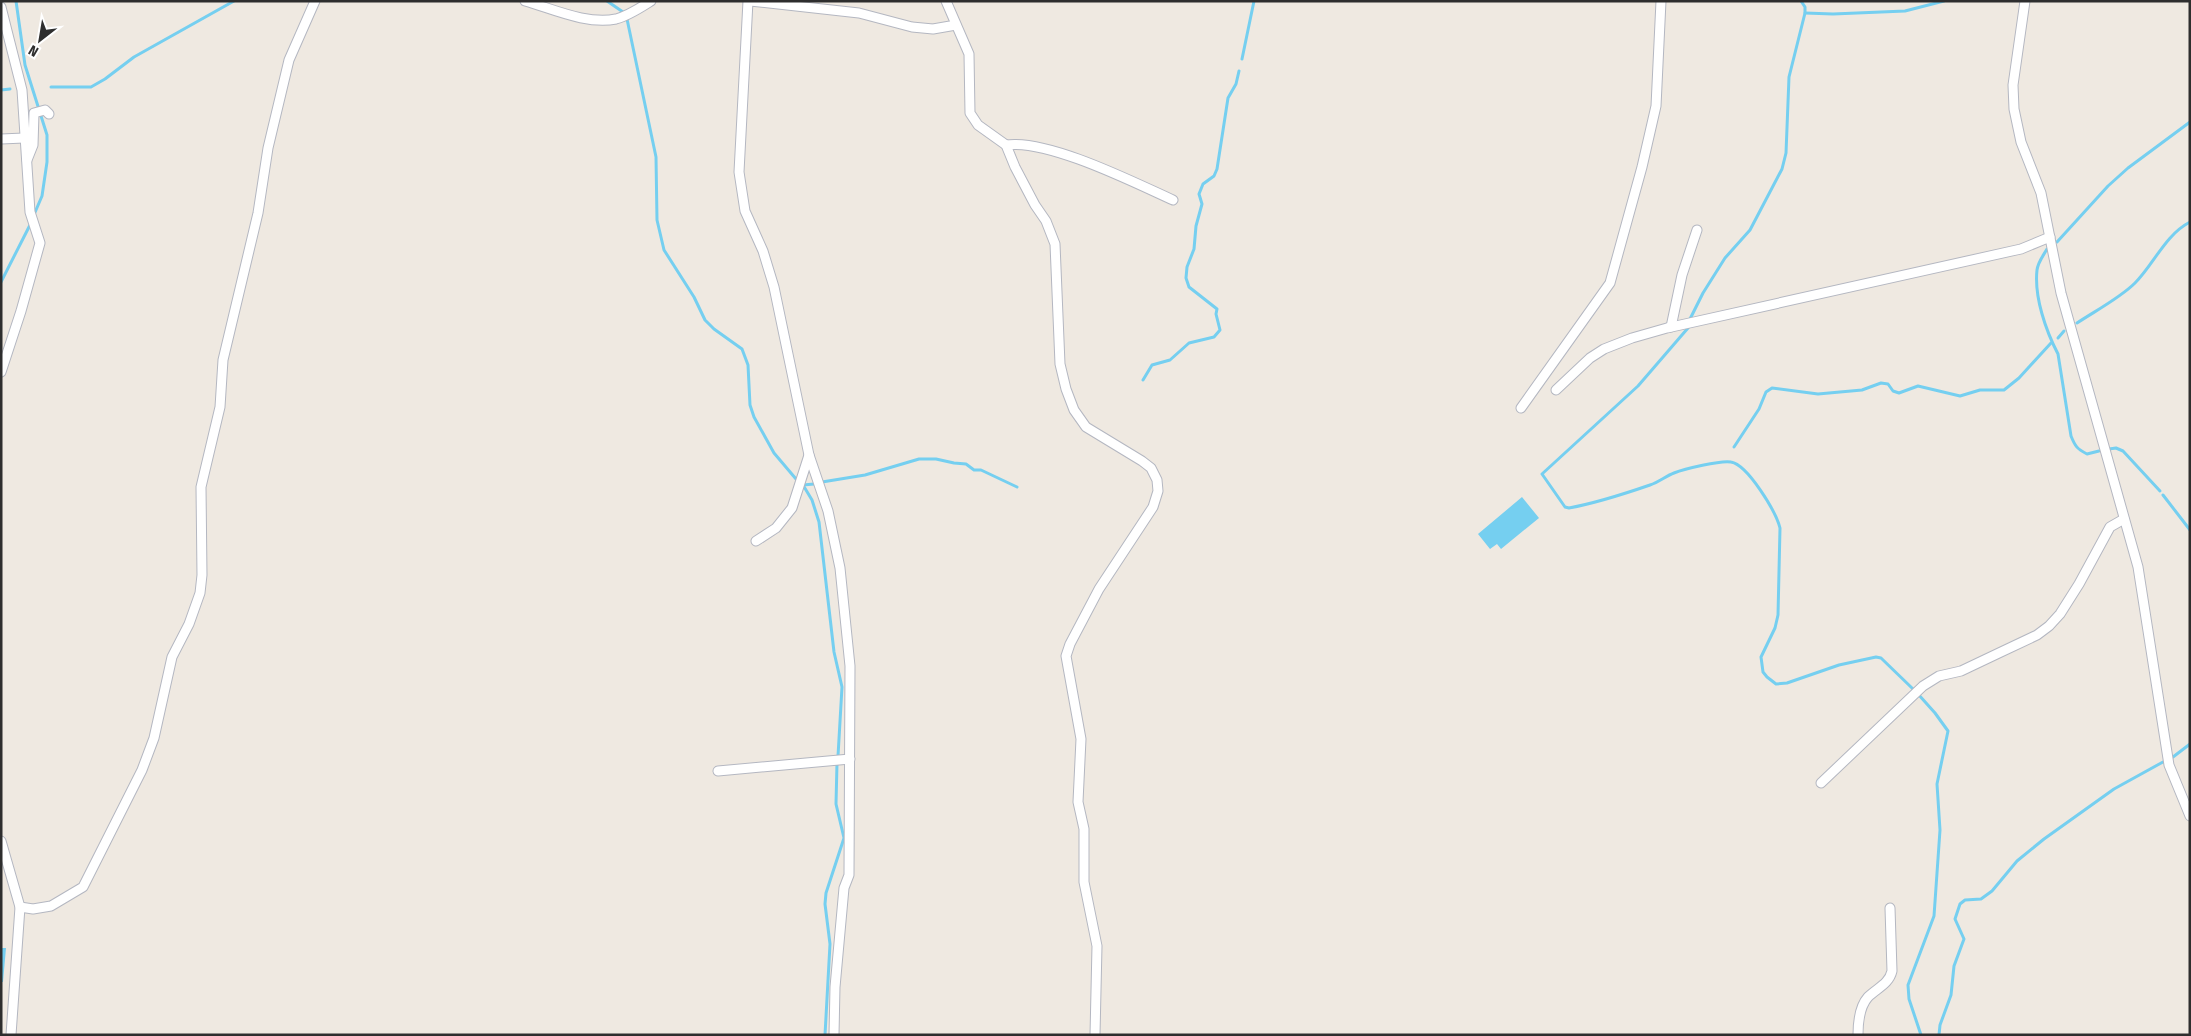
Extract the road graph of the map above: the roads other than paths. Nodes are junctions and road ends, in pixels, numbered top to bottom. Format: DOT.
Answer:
graph roads {
  1 [pos="315,1"];
  2 [pos="525,1"];
  3 [pos="651,1"];
  4 [pos="749,1"];
  5 [pos="946,1"];
  6 [pos="1661,1"];
  7 [pos="2025,1"];
  8 [pos="1,7"];
  9 [pos="956,25"];
  10 [pos="49,114"];
  11 [pos="24,138"];
  12 [pos="1,139"];
  13 [pos="1006,145"];
  14 [pos="26,162"];
  15 [pos="1173,200"];
  16 [pos="1697,230"];
  17 [pos="2050,237"];
  18 [pos="1671,327"];
  19 [pos="1,372"];
  20 [pos="1556,390"];
  21 [pos="1521,408"];
  22 [pos="808,454"];
  23 [pos="2124,519"];
  24 [pos="756,541"];
  25 [pos="850,759"];
  26 [pos="718,771"];
  27 [pos="1821,783"];
  28 [pos="2190,816"];
  29 [pos="1,841"];
  30 [pos="20,907"];
  31 [pos="1890,908"];
  32 [pos="11,1035"];
  33 [pos="834,1035"];
  34 [pos="1095,1035"];
  35 [pos="1858,1035"];
  1 -- 30 [label="street"];
  2 -- 3 [label="street"];
  4 -- 9 [label="street"];
  4 -- 22 [label="street"];
  5 -- 9 [label="street"];
  6 -- 21 [label="street"];
  7 -- 17 [label="street"];
  8 -- 11 [label="street"];
  9 -- 13 [label="street"];
  10 -- 14 [label="street"];
  11 -- 12 [label="street"];
  11 -- 14 [label="street"];
  13 -- 15 [label="street"];
  13 -- 34 [label="street"];
  14 -- 19 [label="street"];
  16 -- 18 [label="street"];
  17 -- 18 [label="street"];
  17 -- 23 [label="street"];
  18 -- 20 [label="street"];
  22 -- 24 [label="street"];
  22 -- 25 [label="street"];
  23 -- 27 [label="street"];
  23 -- 28 [label="street"];
  25 -- 26 [label="street"];
  25 -- 33 [label="street"];
  29 -- 30 [label="street"];
  30 -- 32 [label="street"];
  31 -- 35 [label="street"];
}
